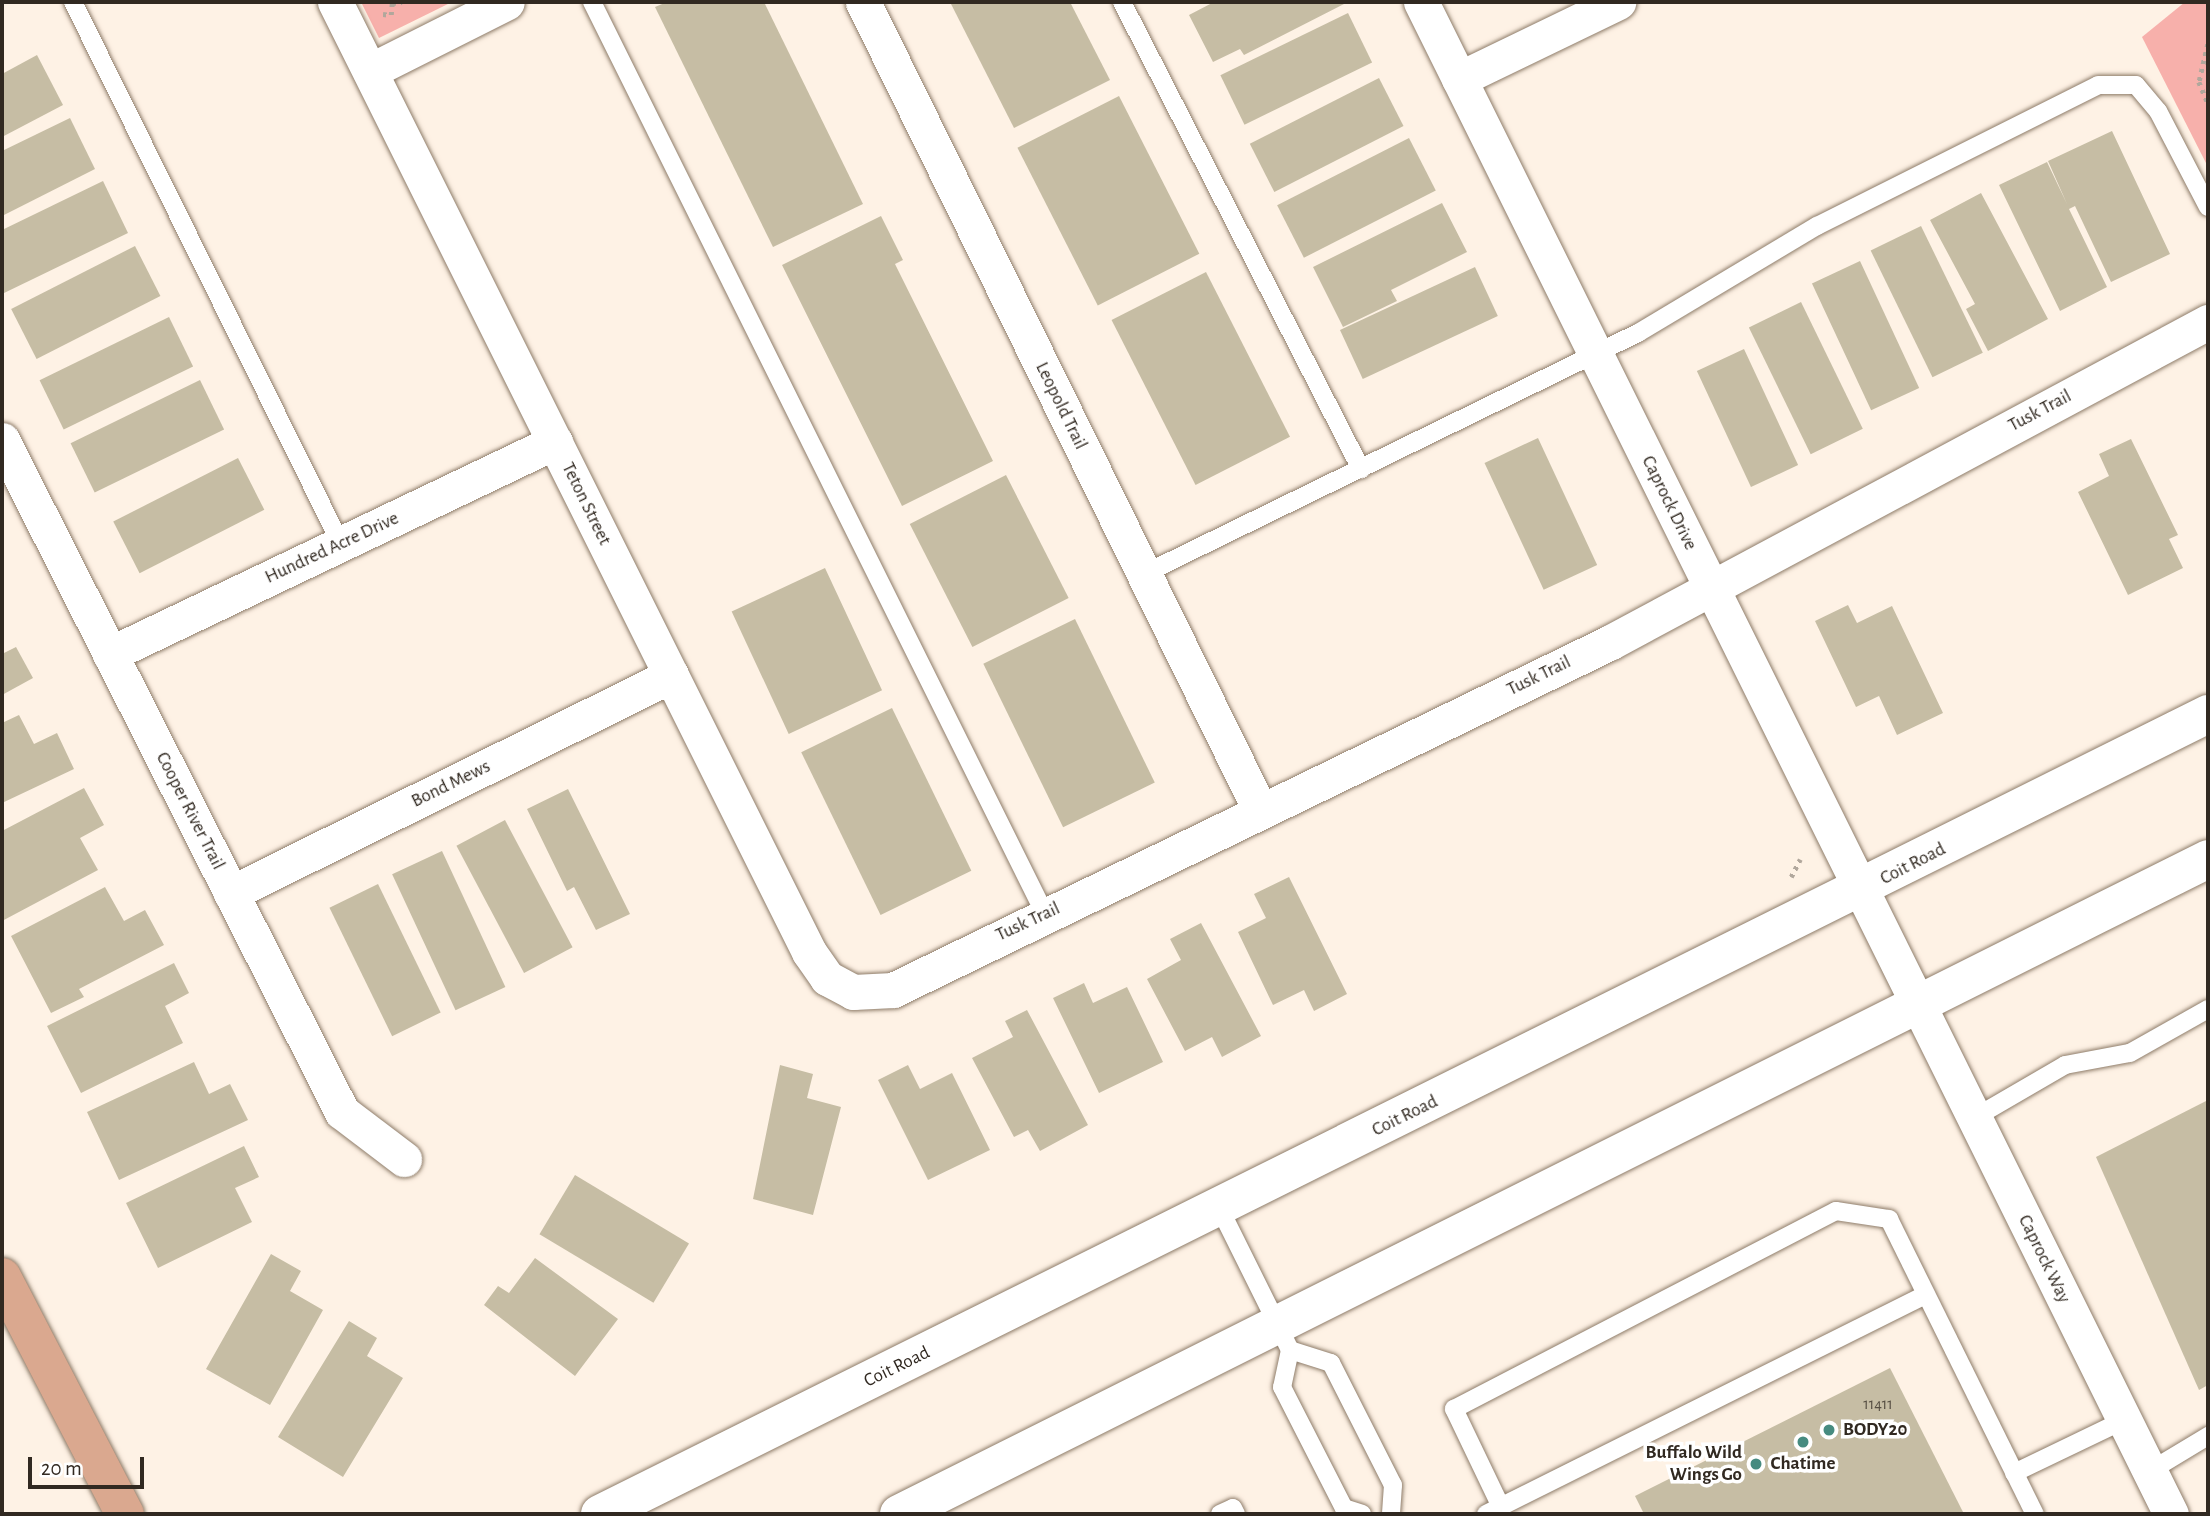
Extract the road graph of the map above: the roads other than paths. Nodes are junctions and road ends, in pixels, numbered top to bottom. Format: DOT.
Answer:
graph roads {
  1 [pos="73,2"];
  2 [pos="335,2"];
  3 [pos="507,2"];
  4 [pos="592,2"];
  5 [pos="863,2"];
  6 [pos="1122,2"];
  7 [pos="1421,2"];
  8 [pos="1618,2"];
  9 [pos="370,71"];
  10 [pos="1459,79"];
  11 [pos="2208,207"];
  12 [pos="2208,322"];
  13 [pos="1596,354"];
  14 [pos="2,440"];
  15 [pos="555,442"];
  16 [pos="1361,469"];
  17 [pos="341,544"];
  18 [pos="1144,575"];
  19 [pos="1711,588"];
  20 [pos="110,654"];
  21 [pos="671,676"];
  22 [pos="2208,714"];
  23 [pos="1260,810"];
  24 [pos="2208,859"];
  25 [pos="1861,890"];
  26 [pos="231,893"];
  27 [pos="1045,914"];
  28 [pos="853,992"];
  29 [pos="1918,1004"];
  30 [pos="2208,1009"];
  31 [pos="1974,1118"];
  32 [pos="404,1159"];
  33 [pos="1219,1208"];
  34 [pos="2,1277"];
  35 [pos="1926,1295"];
  36 [pos="1283,1337"];
  37 [pos="2124,1420"];
  38 [pos="2208,1436"];
  39 [pos="2150,1471"];
  40 [pos="2014,1473"];
  41 [pos="1494,1511"];
  42 [pos="125,1514"];
  43 [pos="600,1514"];
  44 [pos="900,1514"];
  45 [pos="1220,1514"];
  46 [pos="1236,1514"];
  47 [pos="1362,1514"];
  48 [pos="1391,1514"];
  49 [pos="2035,1514"];
  50 [pos="2171,1514"];
  1 -- 17 [label="lane"];
  2 -- 9 [label="street, Teton Street"];
  3 -- 9 [label="street"];
  4 -- 27 [label="lane"];
  5 -- 18 [label="street, Leopold Trail"];
  6 -- 16 [label="lane"];
  7 -- 10 [label="street, Caprock Drive"];
  8 -- 10 [label="street"];
  9 -- 15 [label="street, Teton Street"];
  10 -- 13 [label="street, Caprock Drive"];
  11 -- 13 [label="lane"];
  12 -- 19 [label="street, Tusk Trail"];
  13 -- 16 [label="lane"];
  13 -- 19 [label="street, Caprock Drive"];
  14 -- 20 [label="street, Cooper River Trail"];
  15 -- 17 [label="street, Hundred Acre Drive"];
  15 -- 21 [label="street, Teton Street"];
  16 -- 18 [label="lane"];
  17 -- 20 [label="street, Hundred Acre Drive"];
  18 -- 23 [label="street, Leopold Trail"];
  19 -- 23 [label="street, Tusk Trail"];
  19 -- 25 [label="street, Caprock Drive"];
  20 -- 26 [label="street, Cooper River Trail"];
  21 -- 26 [label="street, Bond Mews"];
  21 -- 28 [label="street, Teton Street"];
  22 -- 25 [label="main road, Coit Road"];
  23 -- 27 [label="street, Tusk Trail"];
  24 -- 29 [label="main road"];
  25 -- 29 [label="street, Caprock Drive"];
  25 -- 33 [label="main road, Coit Road"];
  26 -- 32 [label="street, Cooper River Trail"];
  27 -- 28 [label="street, Tusk Trail"];
  29 -- 31 [label="street, Caprock Way"];
  29 -- 36 [label="main road"];
  30 -- 31 [label="lane"];
  31 -- 37 [label="street, Caprock Way"];
  33 -- 36 [label="lane"];
  33 -- 43 [label="main road, Coit Road"];
  34 -- 42 [label="main road"];
  35 -- 40 [label="lane"];
  35 -- 41 [label="lane"];
  35 -- 41 [label="lane"];
  36 -- 44 [label="main road"];
  36 -- 47 [label="lane"];
  36 -- 48 [label="lane"];
  37 -- 39 [label="street, Caprock Way"];
  37 -- 40 [label="lane"];
  38 -- 39 [label="lane"];
  39 -- 50 [label="street, Caprock Way"];
  40 -- 49 [label="lane"];
  45 -- 46 [label="lane"];
}
